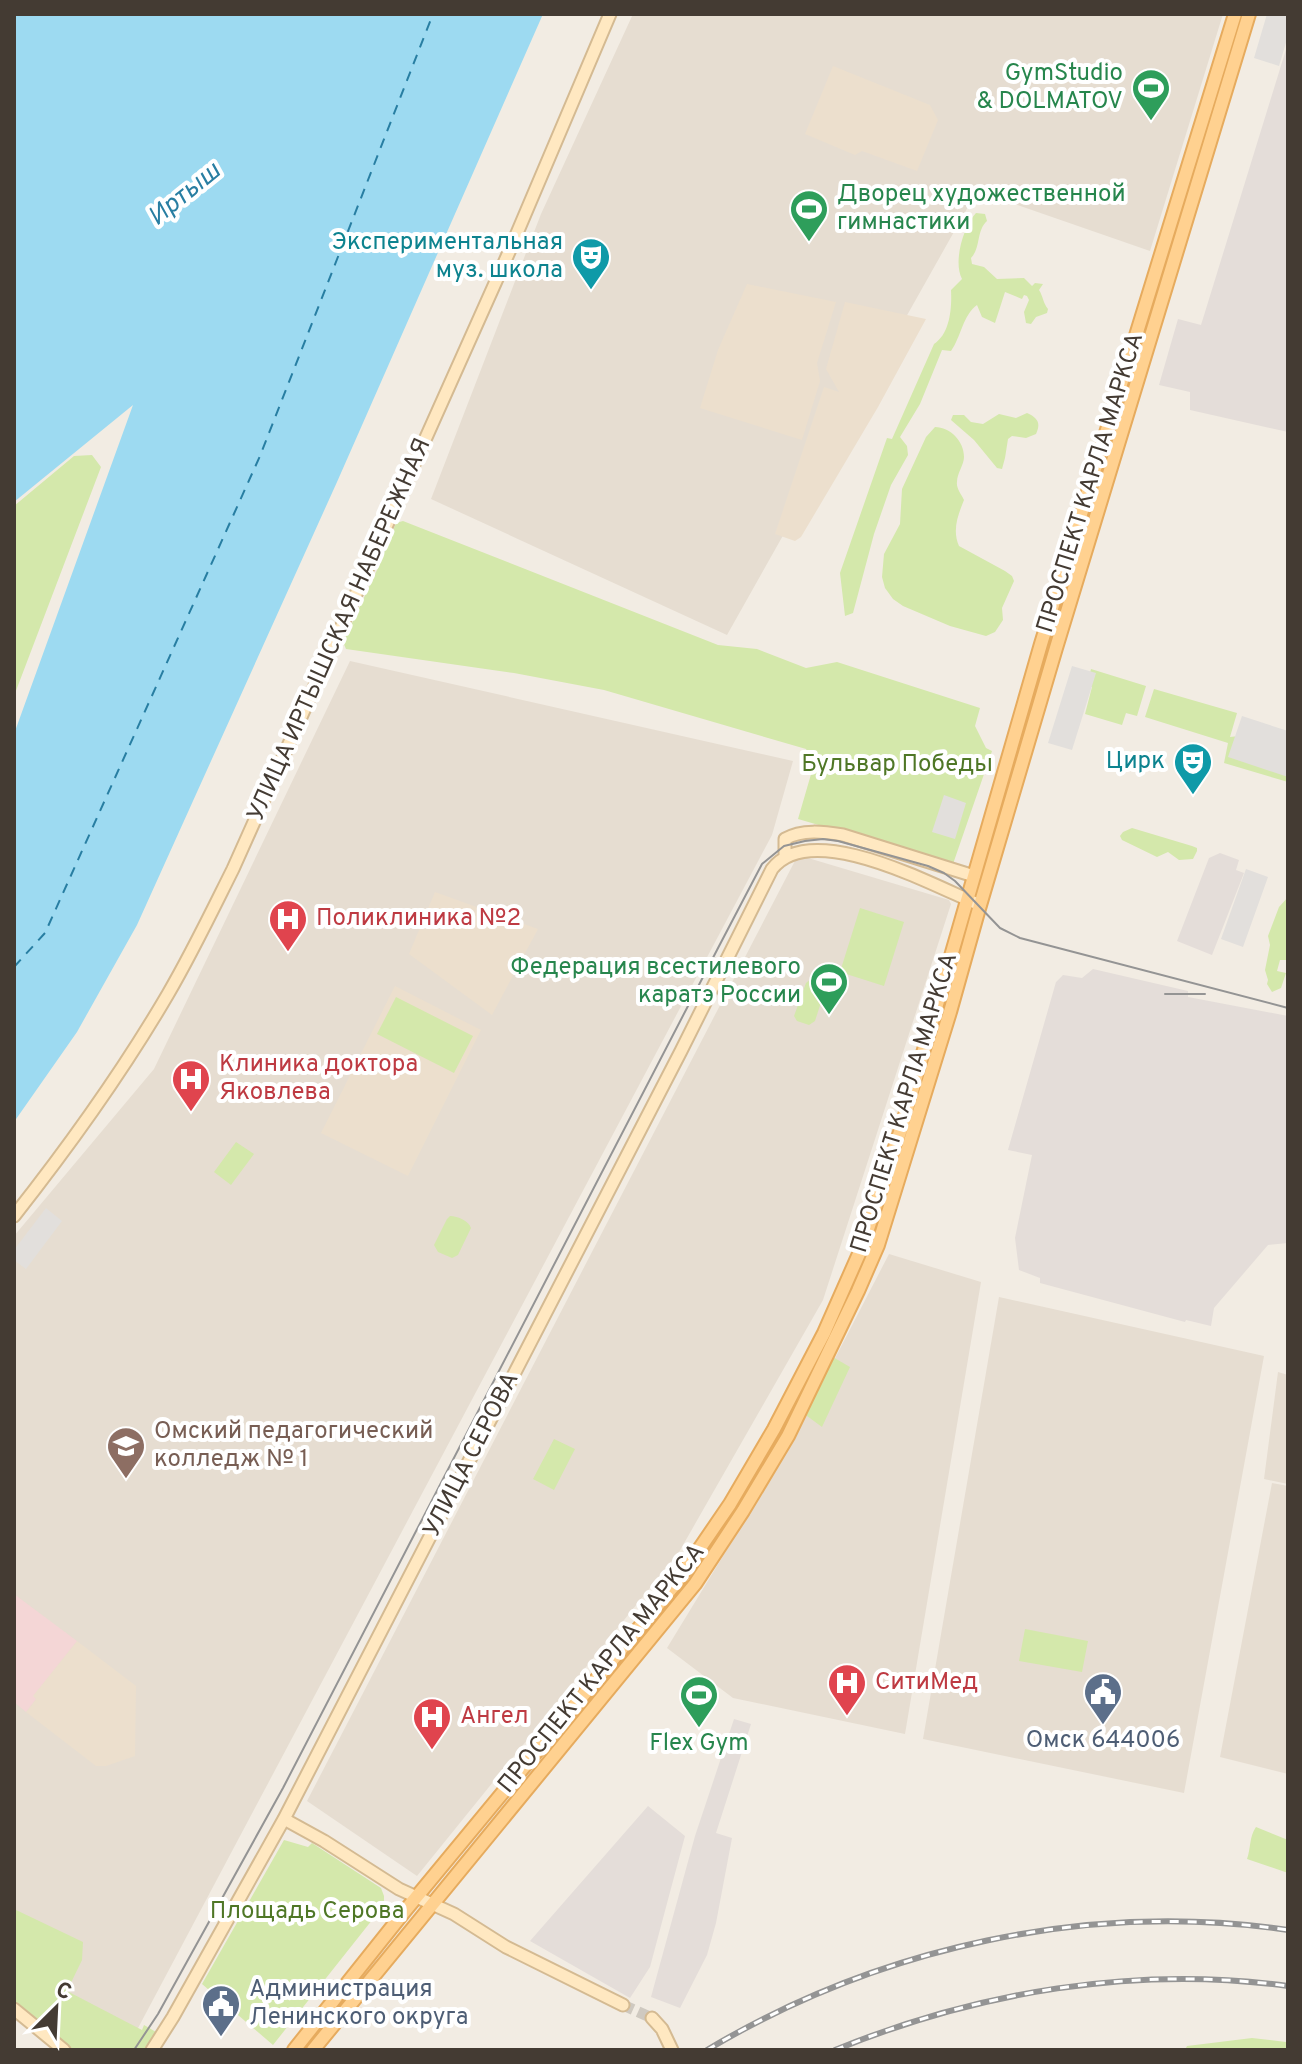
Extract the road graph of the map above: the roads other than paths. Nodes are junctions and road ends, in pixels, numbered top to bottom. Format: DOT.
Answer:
graph roads {
  1 [pos="610,14"];
  2 [pos="1235,14"];
  3 [pos="1249,14"];
  4 [pos="785,857"];
  5 [pos="974,876"];
  6 [pos="966,900"];
  7 [pos="980,905"];
  8 [pos="14,1216"];
  9 [pos="284,1819"];
  10 [pos="417,1897"];
  11 [pos="432,1904"];
  12 [pos="623,2005"];
  13 [pos="14,2009"];
  14 [pos="652,2018"];
  15 [pos="64,2050"];
  16 [pos="152,2050"];
  17 [pos="294,2050"];
  18 [pos="313,2050"];
  19 [pos="672,2050"];
  1 -- 8 [label="street, УЛИЦА ИРТЫШСКАЯ НАБЕРЕЖНАЯ"];
  2 -- 5 [label="main road, ПРОСПЕКТ КАРЛА МАРКСА"];
  3 -- 7 [label="main road, ПРОСПЕКТ КАРЛА МАРКСА"];
  4 -- 5 [label="street"];
  4 -- 6 [label="street"];
  4 -- 9 [label="street, УЛИЦА СЕРОВА"];
  5 -- 6 [label="main road, ПРОСПЕКТ КАРЛА МАРКСА"];
  6 -- 7 [label="street"];
  6 -- 10 [label="main road, ПРОСПЕКТ КАРЛА МАРКСА"];
  7 -- 11 [label="main road, ПРОСПЕКТ КАРЛА МАРКСА"];
  9 -- 10 [label="street"];
  9 -- 16 [label="street, УЛИЦА СЕРОВА"];
  10 -- 11 [label="street"];
  10 -- 17 [label="main road, ПРОСПЕКТ КАРЛА МАРКСА"];
  11 -- 12 [label="street"];
  11 -- 18 [label="main road, ПРОСПЕКТ КАРЛА МАРКСА"];
  13 -- 15 [label="street"];
  14 -- 19 [label="street"];
}
